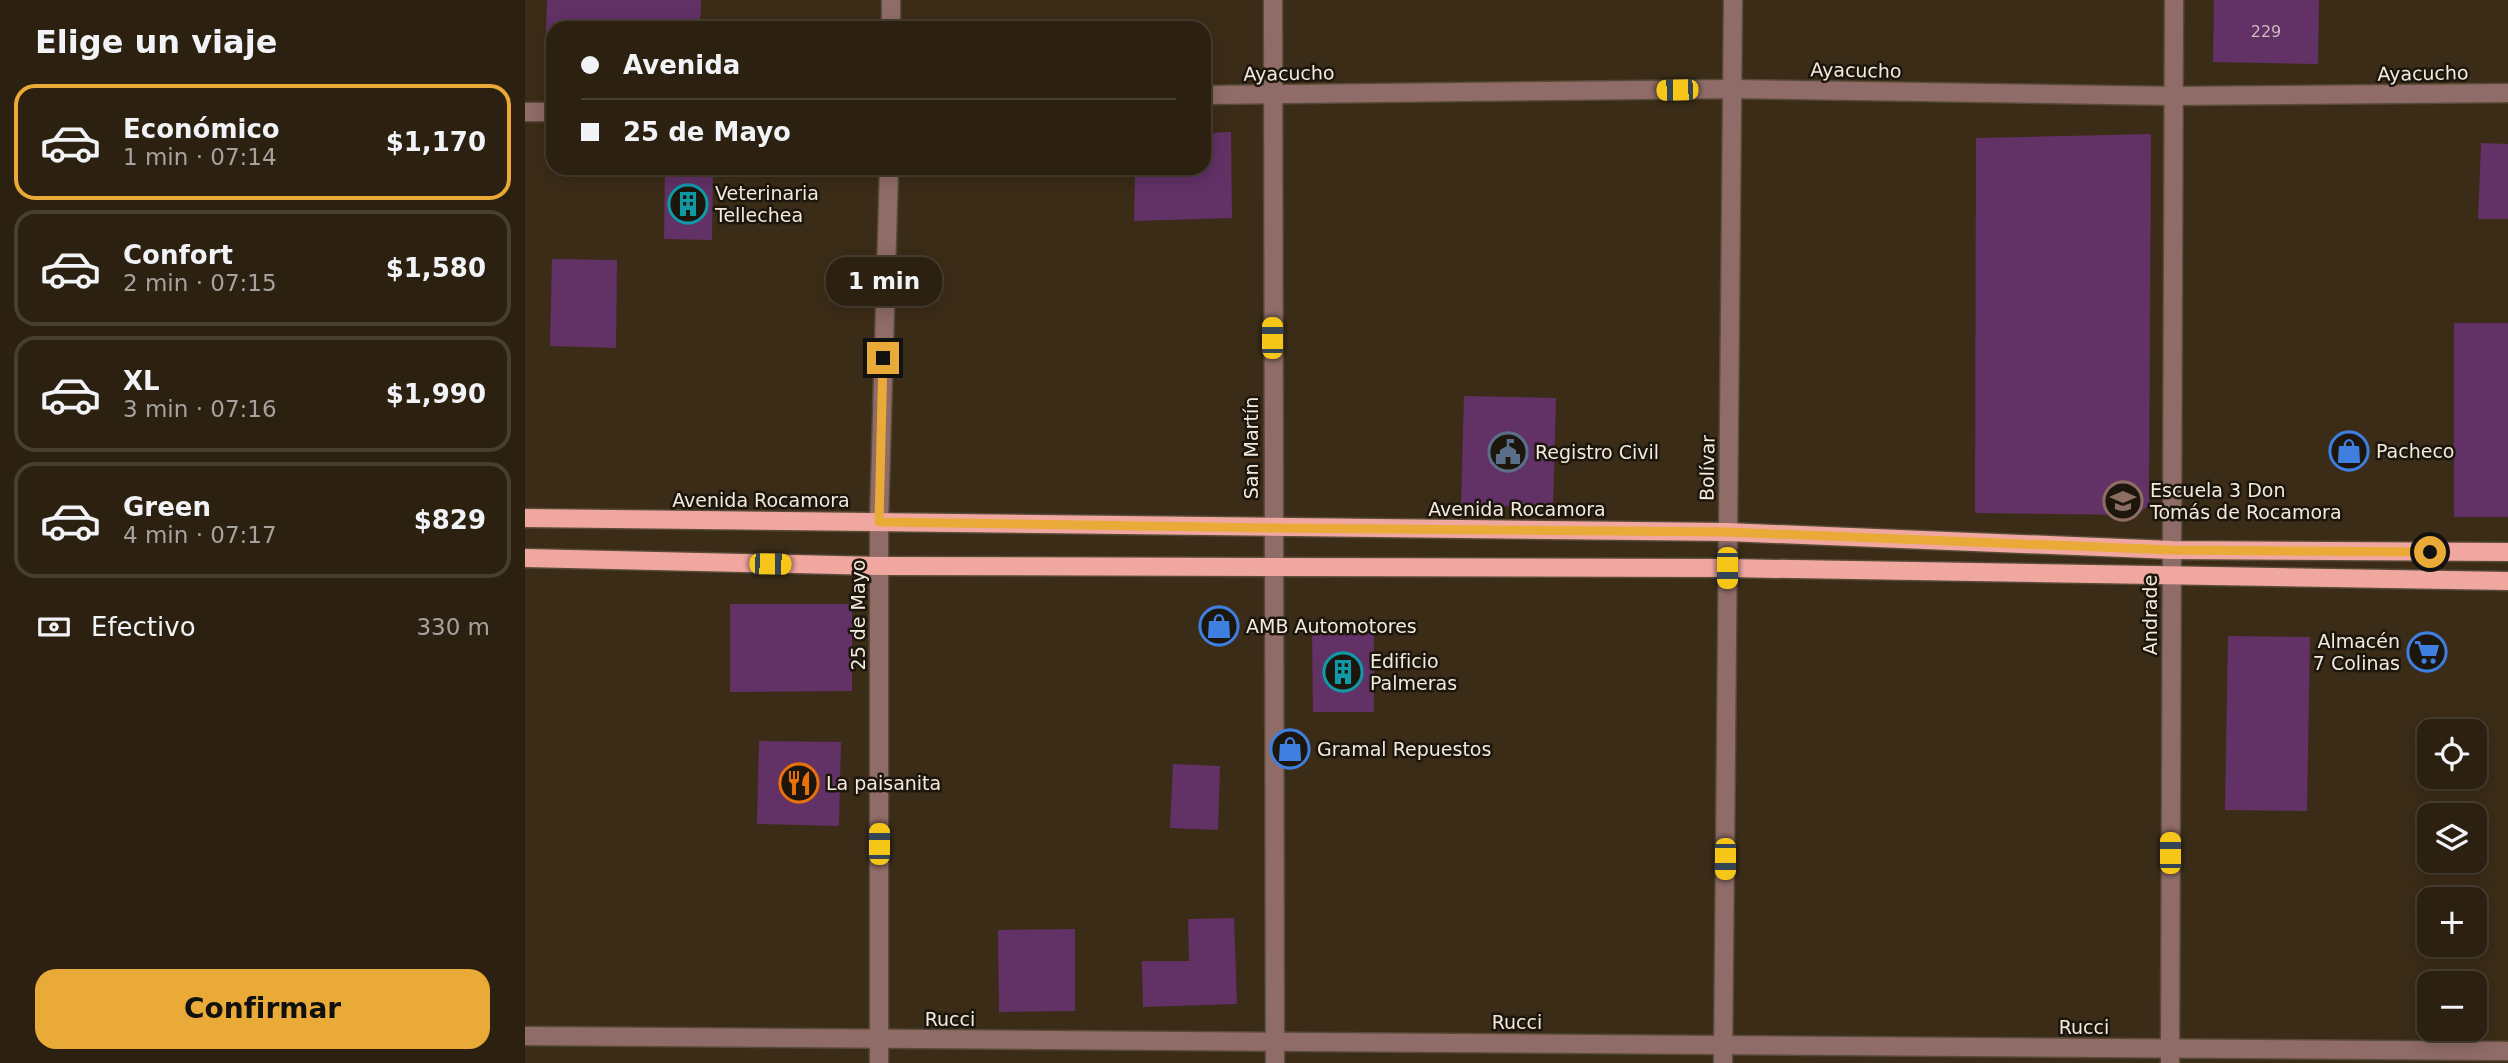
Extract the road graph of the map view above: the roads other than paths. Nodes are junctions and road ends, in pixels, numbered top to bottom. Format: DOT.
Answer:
graph roads {
  1 [pos="891,0"];
  2 [pos="1273,0"];
  3 [pos="1733,0"];
  4 [pos="2174,0"];
  5 [pos="891,21"];
  6 [pos="1732,89"];
  7 [pos="2508,93"];
  8 [pos="1272,94"];
  9 [pos="1211,96"];
  10 [pos="2173,96"];
  11 [pos="546,111"];
  12 [pos="525,112"];
  13 [pos="889,175"];
  14 [pos="525,519"];
  15 [pos="879,522"];
  16 [pos="1273,528"];
  17 [pos="1727,532"];
  18 [pos="2172,550"];
  19 [pos="2508,552"];
  20 [pos="525,558"];
  21 [pos="879,566"];
  22 [pos="1273,566"];
  23 [pos="1727,568"];
  24 [pos="2171,575"];
  25 [pos="2508,581"];
  26 [pos="525,1036"];
  27 [pos="879,1040"];
  28 [pos="1275,1042"];
  29 [pos="2508,1051"];
  30 [pos="1723,1054"];
  31 [pos="2170,1056"];
  32 [pos="879,1063"];
  33 [pos="1275,1063"];
  1 -- 5 [label="street"];
  2 -- 8 [label="street, San Martín"];
  3 -- 6 [label="street, Bolívar"];
  4 -- 10 [label="street, Andrade"];
  6 -- 8 [label="street, Ayacucho"];
  6 -- 10 [label="street, Ayacucho"];
  6 -- 17 [label="street, Bolívar"];
  7 -- 10 [label="street, Ayacucho"];
  8 -- 9 [label="street, Ayacucho"];
  8 -- 16 [label="street, San Martín"];
  10 -- 18 [label="street, Andrade"];
  11 -- 12 [label="street"];
  13 -- 15 [label="street, 25 de Mayo"];
  14 -- 15 [label="main road, Avenida Rocamora"];
  15 -- 16 [label="main road, Avenida Rocamora"];
  15 -- 21 [label="street, 25 de Mayo"];
  16 -- 17 [label="main road, Avenida Rocamora"];
  16 -- 22 [label="street, San Martín"];
  17 -- 18 [label="main road, Avenida Rocamora"];
  17 -- 23 [label="street, Bolívar"];
  18 -- 19 [label="main road, Avenida Rocamora"];
  18 -- 24 [label="street, Andrade"];
  20 -- 21 [label="main road"];
  21 -- 22 [label="main road"];
  21 -- 27 [label="street, 25 de Mayo"];
  22 -- 23 [label="main road"];
  22 -- 28 [label="street, San Martín"];
  23 -- 24 [label="main road"];
  23 -- 30 [label="street, Bolívar"];
  24 -- 25 [label="main road"];
  24 -- 31 [label="street, Andrade"];
  26 -- 27 [label="street, Rucci"];
  27 -- 28 [label="street, Rucci"];
  27 -- 32 [label="street, 25 de Mayo"];
  28 -- 30 [label="street, Rucci"];
  28 -- 33 [label="street, San Martín"];
  29 -- 31 [label="street, Rucci"];
  30 -- 31 [label="street, Rucci"];
}
